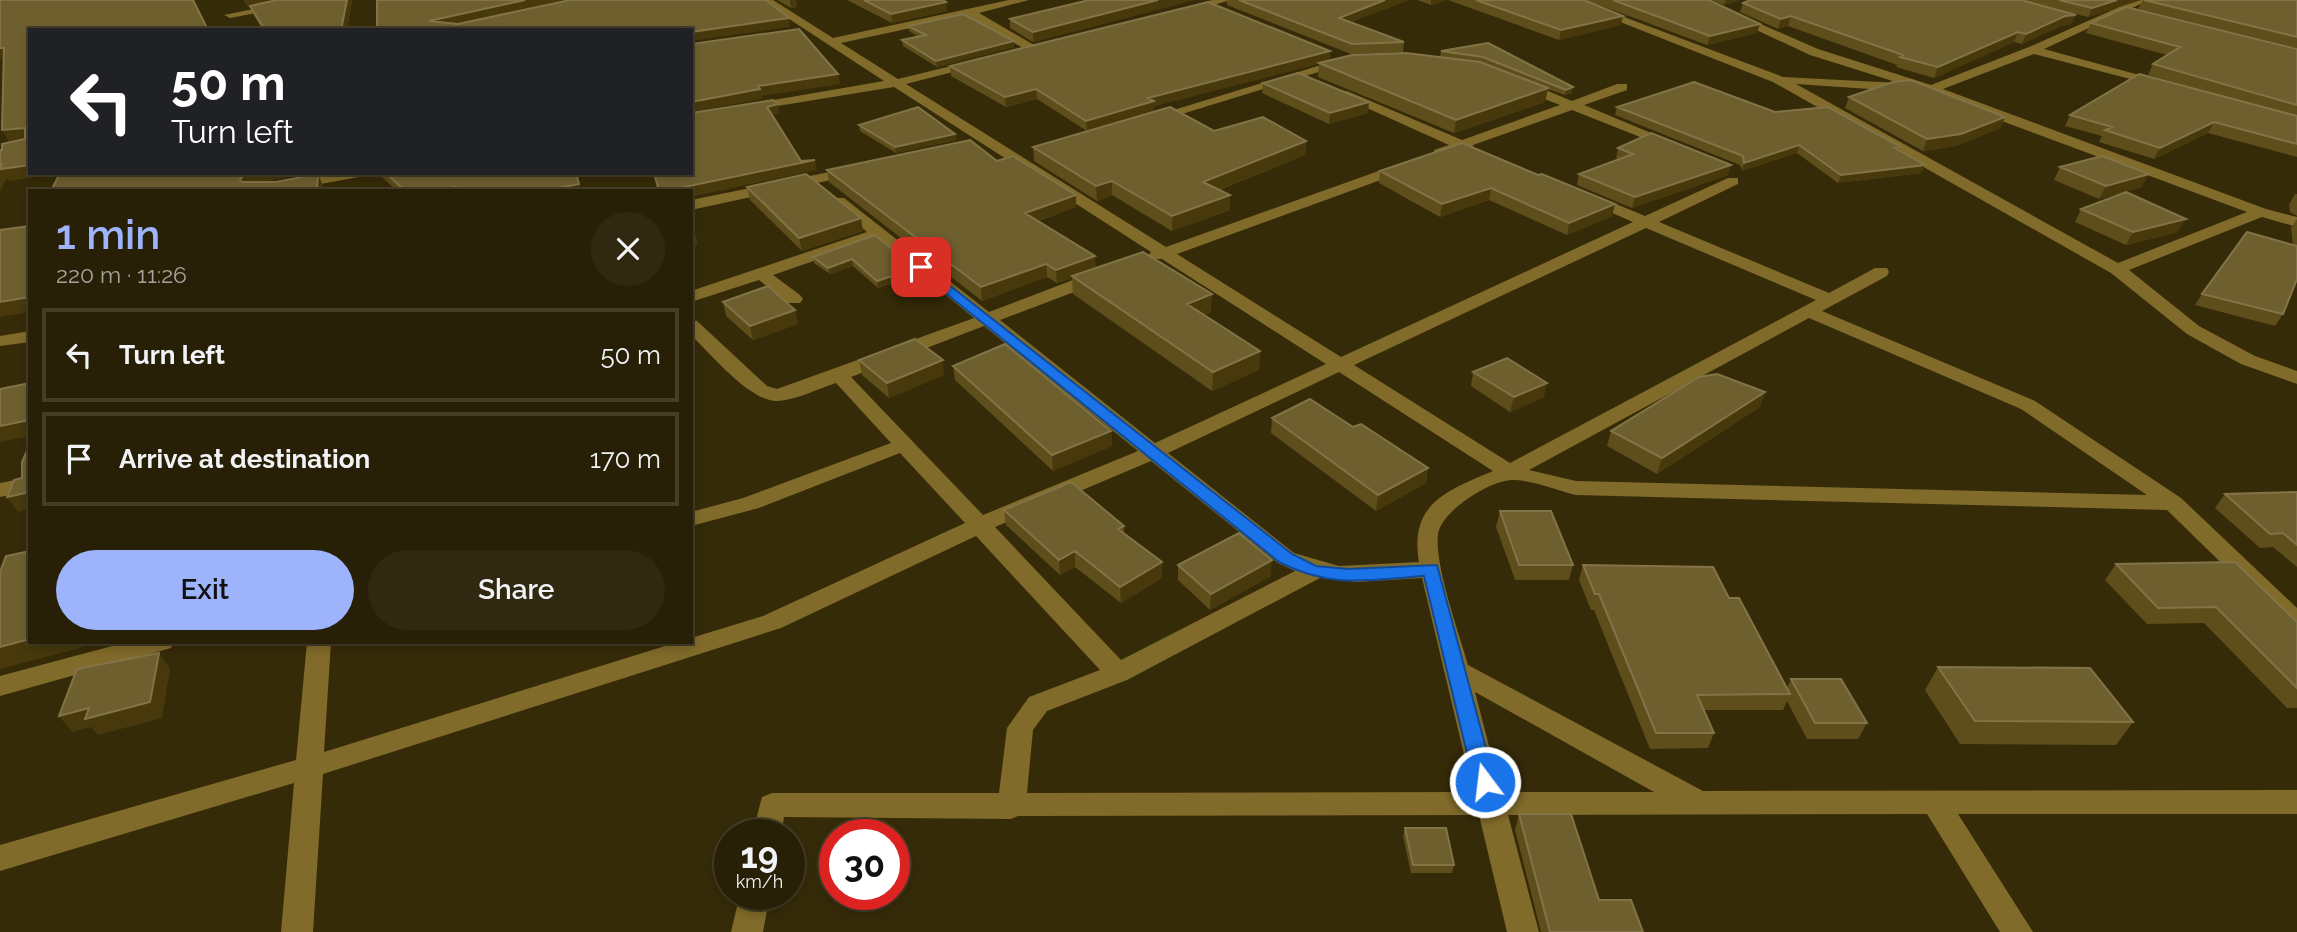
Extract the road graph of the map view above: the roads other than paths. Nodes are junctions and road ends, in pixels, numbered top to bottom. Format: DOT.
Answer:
graph roads {
  1 [pos="222,0"];
  2 [pos="317,0"];
  3 [pos="765,0"];
  4 [pos="1024,0"];
  5 [pos="1226,0"];
  6 [pos="1569,0"];
  7 [pos="1697,0"];
  8 [pos="2144,0"];
  9 [pos="1203,2"];
  10 [pos="1747,4"];
  11 [pos="2121,10"];
  12 [pos="1722,12"];
  13 [pos="970,13"];
  14 [pos="1169,13"];
  15 [pos="1233,14"];
  16 [pos="230,15"];
  17 [pos="2065,17"];
  18 [pos="2148,17"];
  19 [pos="2092,24"];
  20 [pos="237,28"];
  21 [pos="813,30"];
  22 [pos="786,34"];
  23 [pos="831,41"];
  24 [pos="1323,50"];
  25 [pos="2033,51"];
  26 [pos="1298,76"];
  27 [pos="1504,78"];
  28 [pos="1776,79"];
  29 [pos="896,83"];
  30 [pos="1622,88"];
  31 [pos="1928,88"];
  32 [pos="2178,90"];
  33 [pos="1573,105"];
  34 [pos="732,111"];
  35 [pos="1134,124"];
  36 [pos="987,141"];
  37 [pos="1463,145"];
  38 [pos="960,147"];
  39 [pos="1685,150"];
  40 [pos="1487,155"];
  41 [pos="866,168"];
  42 [pos="1729,172"];
  43 [pos="342,180"];
  44 [pos="813,180"];
  45 [pos="271,189"];
  46 [pos="1574,192"];
  47 [pos="693,205"];
  48 [pos="2261,212"];
  49 [pos="2297,222"];
  50 [pos="1648,223"];
  51 [pos="879,233"];
  52 [pos="1164,253"];
  53 [pos="1138,262"];
  54 [pos="2117,270"];
  55 [pos="1113,272"];
  56 [pos="1881,272"];
  57 [pos="761,273"];
  58 [pos="693,296"];
  59 [pos="794,299"];
  60 [pos="1829,299"];
  61 [pos="1808,311"];
  62 [pos="985,318"];
  63 [pos="693,327"];
  64 [pos="28,336"];
  65 [pos="0,341"];
  66 [pos="1340,365"];
  67 [pos="839,375"];
  68 [pos="2297,378"];
  69 [pos="904,445"];
  70 [pos="1153,452"];
  71 [pos="1509,472"];
  72 [pos="28,484"];
  73 [pos="0,491"];
  74 [pos="2173,503"];
  75 [pos="693,518"];
  76 [pos="978,526"];
  77 [pos="1431,569"];
  78 [pos="1313,572"];
  79 [pos="2297,622"];
  80 [pos="155,644"];
  81 [pos="319,644"];
  82 [pos="1454,669"];
  83 [pos="1118,673"];
  84 [pos="0,686"];
  85 [pos="310,766"];
  86 [pos="2297,802"];
  87 [pos="1935,803"];
  88 [pos="1702,804"];
  89 [pos="1491,805"];
  90 [pos="1011,807"];
  91 [pos="769,819"];
  92 [pos="0,859"];
  93 [pos="752,910"];
  94 [pos="297,932"];
  95 [pos="747,932"];
  96 [pos="1523,932"];
  97 [pos="2017,932"];
  1 -- 16 [label="street"];
  2 -- 16 [label="street"];
  3 -- 21 [label="street"];
  4 -- 13 [label="street"];
  5 -- 9 [label="street"];
  6 -- 28 [label="street"];
  7 -- 12 [label="street"];
  8 -- 11 [label="street"];
  9 -- 14 [label="street"];
  9 -- 15 [label="street"];
  10 -- 12 [label="street"];
  11 -- 18 [label="street"];
  11 -- 19 [label="street"];
  12 -- 31 [label="street"];
  13 -- 23 [label="street"];
  13 -- 29 [label="street"];
  16 -- 20 [label="street"];
  17 -- 19 [label="street"];
  19 -- 25 [label="street"];
  21 -- 22 [label="street"];
  21 -- 23 [label="street"];
  23 -- 29 [label="street"];
  24 -- 26 [label="street"];
  25 -- 31 [label="street"];
  25 -- 32 [label="street"];
  26 -- 35 [label="street"];
  26 -- 37 [label="street"];
  27 -- 33 [label="street"];
  28 -- 31 [label="street"];
  28 -- 54 [label="street"];
  29 -- 34 [label="street"];
  29 -- 36 [label="street"];
  30 -- 33 [label="street"];
  31 -- 48 [label="street"];
  33 -- 37 [label="street"];
  33 -- 39 [label="street"];
  36 -- 38 [label="street"];
  36 -- 52 [label="street"];
  37 -- 40 [label="street"];
  37 -- 52 [label="street"];
  41 -- 44 [label="street"];
  42 -- 50 [label="street"];
  43 -- 45 [label="street"];
  44 -- 47 [label="street"];
  44 -- 51 [label="street"];
  46 -- 50 [label="street"];
  48 -- 49 [label="street"];
  48 -- 54 [label="street"];
  50 -- 60 [label="street"];
  50 -- 66 [label="street"];
  51 -- 57 [label="street"];
  51 -- 62 [label="street"];
  52 -- 53 [label="street"];
  52 -- 66 [label="street"];
  54 -- 68 [label="street"];
  55 -- 62 [label="street"];
  56 -- 60 [label="street"];
  57 -- 58 [label="street"];
  57 -- 59 [label="street"];
  60 -- 61 [label="street"];
  61 -- 71 [label="street"];
  61 -- 74 [label="street"];
  62 -- 67 [label="street"];
  62 -- 70 [label="street"];
  63 -- 67 [label="street"];
  64 -- 65 [label="street"];
  66 -- 70 [label="street"];
  66 -- 71 [label="street"];
  67 -- 69 [label="street"];
  69 -- 75 [label="street"];
  69 -- 76 [label="street"];
  70 -- 76 [label="street"];
  70 -- 78 [label="street"];
  71 -- 74 [label="street"];
  71 -- 77 [label="street"];
  72 -- 73 [label="street"];
  74 -- 79 [label="street"];
  76 -- 83 [label="street"];
  76 -- 85 [label="street"];
  77 -- 78 [label="street"];
  77 -- 82 [label="street"];
  78 -- 83 [label="street"];
  80 -- 84 [label="street"];
  81 -- 85 [label="street"];
  82 -- 88 [label="street"];
  82 -- 89 [label="street"];
  83 -- 90 [label="street"];
  85 -- 92 [label="street"];
  85 -- 94 [label="street"];
  86 -- 87 [label="street"];
  87 -- 88 [label="street"];
  87 -- 97 [label="street"];
  88 -- 89 [label="street"];
  89 -- 90 [label="street"];
  89 -- 96 [label="street"];
  90 -- 91 [label="street"];
  93 -- 95 [label="street"];
}
